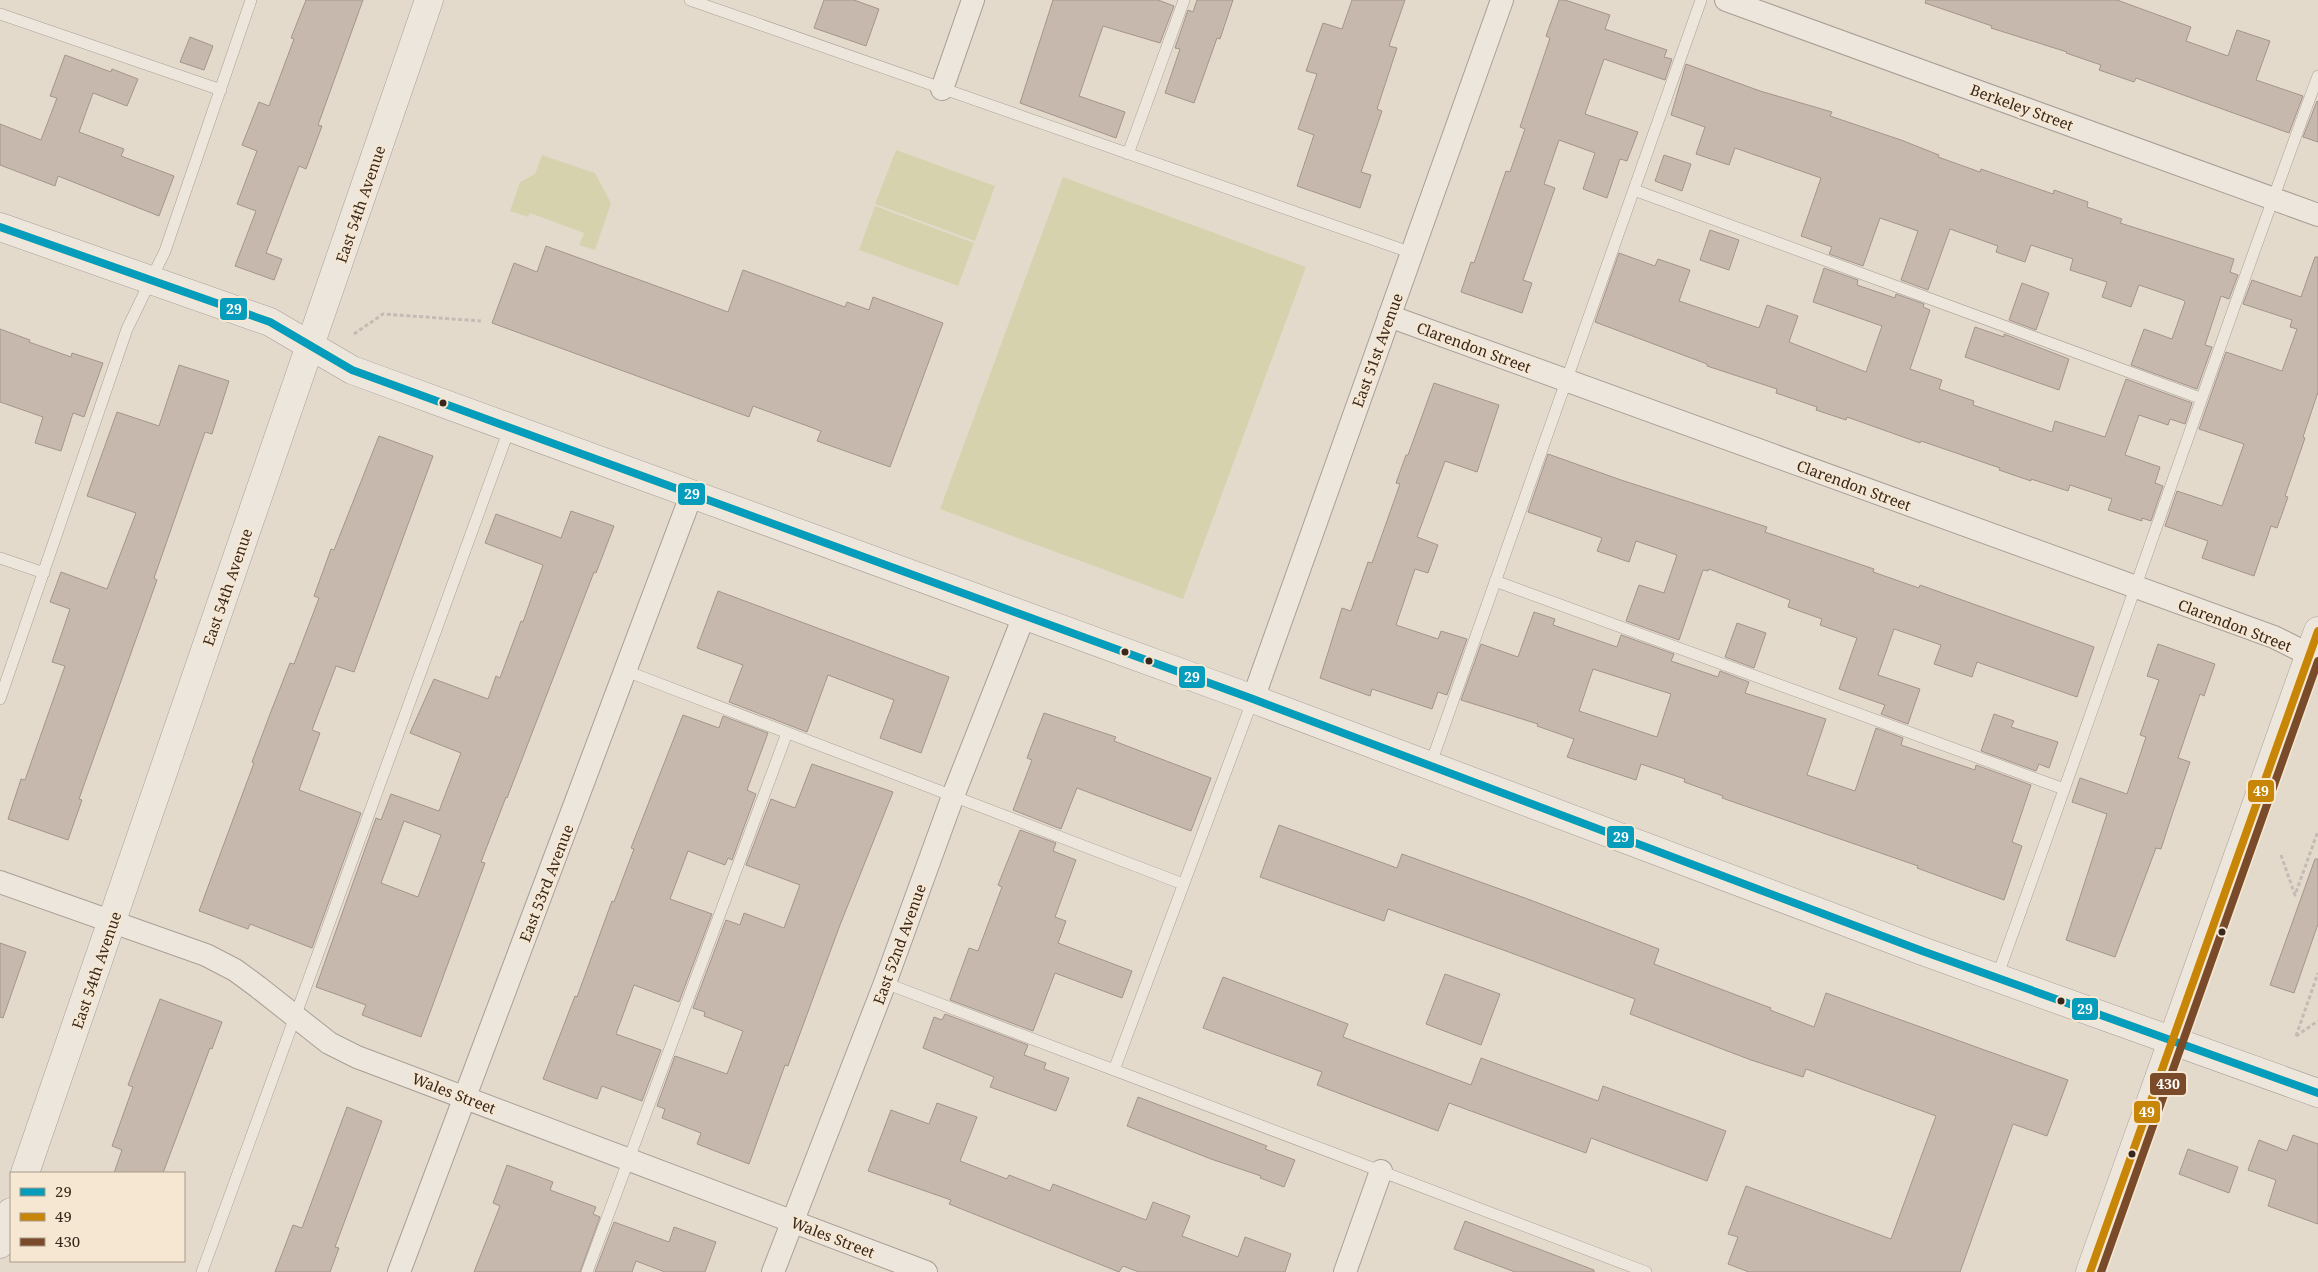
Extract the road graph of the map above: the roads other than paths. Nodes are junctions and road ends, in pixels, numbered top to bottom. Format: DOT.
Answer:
graph roads {
  1 [pos="251,0"];
  2 [pos="429,0"];
  3 [pos="690,0"];
  4 [pos="973,0"];
  5 [pos="1184,0"];
  6 [pos="1502,0"];
  7 [pos="1701,0"];
  8 [pos="1726,0"];
  9 [pos="712,4"];
  10 [pos="0,14"];
  11 [pos="2318,76"];
  12 [pos="942,89"];
  13 [pos="221,90"];
  14 [pos="1128,154"];
  15 [pos="1634,190"];
  16 [pos="2273,198"];
  17 [pos="2318,215"];
  18 [pos="0,227"];
  19 [pos="1412,254"];
  20 [pos="151,280"];
  21 [pos="1389,316"];
  22 [pos="311,345"];
  23 [pos="1567,380"];
  24 [pos="2200,398"];
  25 [pos="510,427"];
  26 [pos="692,493"];
  27 [pos="0,558"];
  28 [pos="44,573"];
  29 [pos="1495,581"];
  30 [pos="2136,588"];
  31 [pos="1024,616"];
  32 [pos="2315,648"];
  33 [pos="626,671"];
  34 [pos="0,699"];
  35 [pos="1253,699"];
  36 [pos="787,732"];
  37 [pos="1430,766"];
  38 [pos="2064,789"];
  39 [pos="953,796"];
  40 [pos="0,882"];
  41 [pos="1183,884"];
  42 [pos="113,922"];
  43 [pos="1997,977"];
  44 [pos="885,983"];
  45 [pos="294,1016"];
  46 [pos="2174,1041"];
  47 [pos="1114,1070"];
  48 [pos="2318,1093"];
  49 [pos="464,1097"];
  50 [pos="629,1159"];
  51 [pos="25,1172"];
  52 [pos="1381,1172"];
  53 [pos="10,1215"];
  54 [pos="793,1222"];
  55 [pos="0,1244"];
  56 [pos="202,1272"];
  57 [pos="399,1272"];
  58 [pos="587,1272"];
  59 [pos="774,1272"];
  60 [pos="926,1272"];
  61 [pos="1345,1272"];
  62 [pos="1646,1272"];
  63 [pos="2090,1272"];
  1 -- 13 [label="lane"];
  2 -- 22 [label="street, East 54th Avenue"];
  3 -- 9 [label="lane"];
  4 -- 12 [label="street"];
  5 -- 14 [label="lane"];
  6 -- 19 [label="street, East 51st Avenue"];
  7 -- 15 [label="lane"];
  8 -- 16 [label="street, Berkeley Street"];
  9 -- 12 [label="lane"];
  10 -- 13 [label="lane"];
  11 -- 16 [label="lane"];
  12 -- 14 [label="lane"];
  13 -- 20 [label="lane"];
  14 -- 19 [label="lane"];
  15 -- 23 [label="lane"];
  15 -- 24 [label="lane"];
  16 -- 17 [label="street, Berkeley Street"];
  16 -- 24 [label="lane"];
  18 -- 20 [label="street"];
  19 -- 21 [label="street, East 51st Avenue"];
  20 -- 22 [label="street"];
  20 -- 28 [label="lane"];
  21 -- 23 [label="street, Clarendon Street"];
  21 -- 35 [label="street, East 51st Avenue"];
  22 -- 25 [label="street"];
  22 -- 42 [label="street, East 54th Avenue"];
  23 -- 29 [label="lane"];
  23 -- 30 [label="street, Clarendon Street"];
  24 -- 30 [label="lane"];
  25 -- 26 [label="street"];
  25 -- 45 [label="lane"];
  26 -- 31 [label="street"];
  26 -- 33 [label="street, East 53rd Avenue"];
  27 -- 28 [label="lane"];
  28 -- 34 [label="lane"];
  29 -- 37 [label="lane"];
  29 -- 38 [label="lane"];
  30 -- 32 [label="street, Clarendon Street"];
  30 -- 38 [label="lane"];
  31 -- 35 [label="street"];
  31 -- 39 [label="street, East 52nd Avenue"];
  32 -- 46 [label="street"];
  33 -- 36 [label="lane"];
  33 -- 49 [label="street, East 53rd Avenue"];
  35 -- 37 [label="street"];
  35 -- 41 [label="lane"];
  36 -- 39 [label="lane"];
  36 -- 50 [label="lane"];
  37 -- 43 [label="street"];
  38 -- 43 [label="lane"];
  39 -- 41 [label="lane"];
  39 -- 44 [label="street, East 52nd Avenue"];
  40 -- 42 [label="street, Wales Street"];
  41 -- 47 [label="lane"];
  42 -- 45 [label="street, Wales Street"];
  42 -- 51 [label="street, East 54th Avenue"];
  43 -- 46 [label="street"];
  44 -- 47 [label="lane"];
  44 -- 54 [label="street, East 52nd Avenue"];
  45 -- 49 [label="street, Wales Street"];
  45 -- 56 [label="lane"];
  46 -- 48 [label="street"];
  46 -- 63 [label="street"];
  47 -- 52 [label="lane"];
  49 -- 50 [label="street, Wales Street"];
  49 -- 57 [label="street, East 53rd Avenue"];
  50 -- 54 [label="street, Wales Street"];
  50 -- 58 [label="lane"];
  52 -- 61 [label="street"];
  52 -- 62 [label="lane"];
  53 -- 55 [label="street"];
  54 -- 59 [label="street, East 52nd Avenue"];
  54 -- 60 [label="street, Wales Street"];
}
